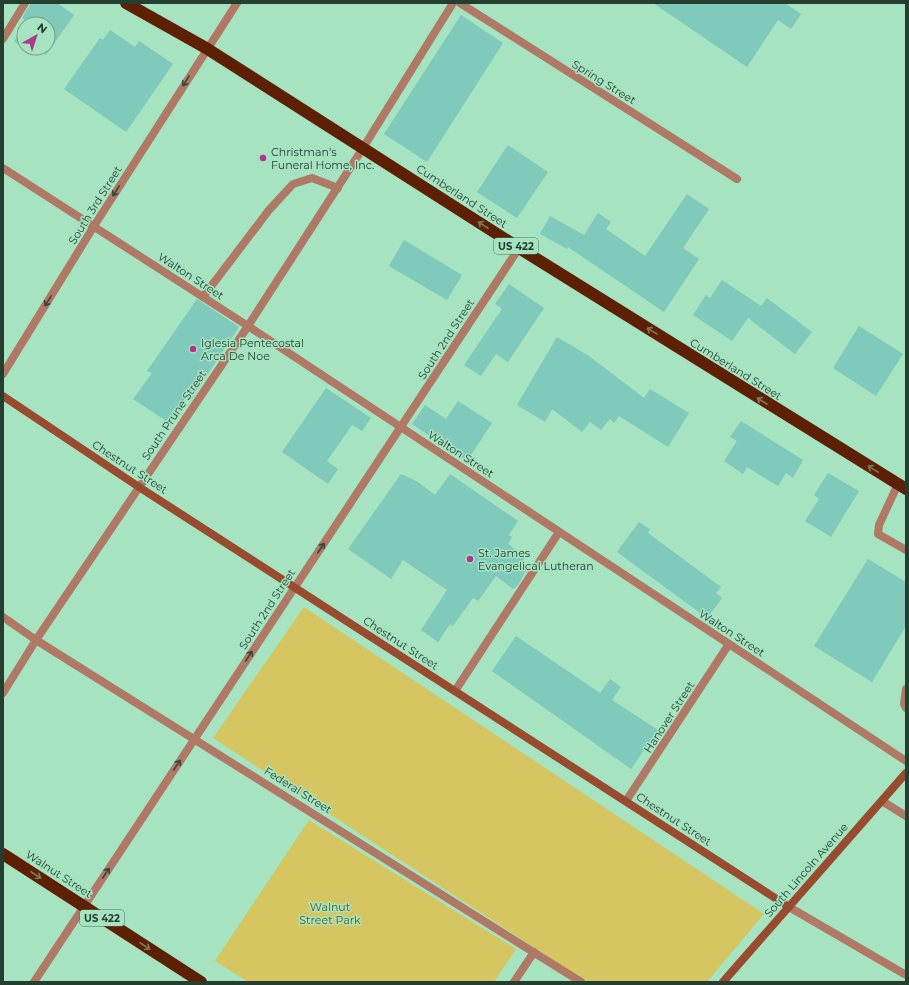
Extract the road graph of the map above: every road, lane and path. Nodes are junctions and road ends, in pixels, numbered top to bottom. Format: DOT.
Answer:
graph roads {
  1 [pos="25,3"];
  2 [pos="126,3"];
  3 [pos="237,3"];
  4 [pos="453,3"];
  5 [pos="460,3"];
  6 [pos="3,39"];
  7 [pos="206,48"];
  8 [pos="363,148"];
  9 [pos="3,168"];
  10 [pos="737,180"];
  11 [pos="338,188"];
  12 [pos="94,226"];
  13 [pos="519,248"];
  14 [pos="203,297"];
  15 [pos="248,326"];
  16 [pos="3,374"];
  17 [pos="3,396"];
  18 [pos="400,427"];
  19 [pos="902,486"];
  20 [pos="139,487"];
  21 [pos="559,532"];
  22 [pos="906,550"];
  23 [pos="294,588"];
  24 [pos="3,617"];
  25 [pos="36,640"];
  26 [pos="730,644"];
  27 [pos="906,689"];
  28 [pos="455,691"];
  29 [pos="3,693"];
  30 [pos="906,708"];
  31 [pos="195,738"];
  32 [pos="906,761"];
  33 [pos="906,774"];
  34 [pos="626,801"];
  35 [pos="882,801"];
  36 [pos="906,816"];
  37 [pos="3,854"];
  38 [pos="84,906"];
  39 [pos="789,907"];
  40 [pos="534,952"];
  41 [pos="906,975"];
  42 [pos="34,982"];
  43 [pos="201,982"];
  44 [pos="514,982"];
  45 [pos="581,982"];
  46 [pos="723,982"];
  1 -- 6 [label="street"];
  2 -- 7 [label="highway, Cumberland Street / US 422"];
  3 -- 7 [label="street, South 3rd Street"];
  4 -- 8 [label="street, South Prune Street"];
  5 -- 10 [label="street, Spring Street"];
  7 -- 8 [label="highway, Cumberland Street / US 422"];
  7 -- 12 [label="street, South 3rd Street, one-way"];
  8 -- 11 [label="street, South Prune Street"];
  13 -- 8 [label="highway, Cumberland Street / US 422, one-way"];
  9 -- 12 [label="street, Walton Street"];
  11 -- 14 [label="street"];
  11 -- 15 [label="street, South Prune Street"];
  12 -- 14 [label="street, Walton Street"];
  12 -- 16 [label="street, South 3rd Street, one-way"];
  13 -- 18 [label="street, South 2nd Street"];
  19 -- 13 [label="highway, Cumberland Street / US 422, one-way"];
  14 -- 15 [label="street, Walton Street"];
  15 -- 18 [label="street, Walton Street"];
  15 -- 20 [label="street, South Prune Street"];
  17 -- 20 [label="street, Chestnut Street"];
  18 -- 21 [label="street, Walton Street"];
  23 -- 18 [label="street, South 2nd Street, one-way"];
  19 -- 22 [label="street"];
  20 -- 23 [label="street, Chestnut Street"];
  20 -- 25 [label="street, South Prune Street"];
  21 -- 26 [label="street, Walton Street"];
  21 -- 28 [label="street"];
  23 -- 28 [label="street, Chestnut Street"];
  31 -- 23 [label="street, South 2nd Street, one-way"];
  24 -- 25 [label="street, Federal Street"];
  25 -- 29 [label="street, South Prune Street"];
  25 -- 31 [label="street, Federal Street"];
  26 -- 32 [label="street, Walton Street"];
  26 -- 34 [label="street, Hanover Street"];
  27 -- 30 [label="street"];
  28 -- 34 [label="street, Chestnut Street"];
  38 -- 31 [label="street, South 2nd Street, one-way"];
  31 -- 40 [label="street, Federal Street"];
  33 -- 35 [label="street, South Lincoln Avenue"];
  34 -- 39 [label="street, Chestnut Street"];
  35 -- 36 [label="street"];
  35 -- 39 [label="street, South Lincoln Avenue"];
  37 -- 38 [label="highway, Walnut Street / US 422, one-way"];
  38 -- 42 [label="street, South 2nd Street"];
  38 -- 43 [label="highway, Walnut Street / US 422, one-way"];
  39 -- 41 [label="street"];
  39 -- 46 [label="street, South Lincoln Avenue"];
  40 -- 44 [label="street"];
  40 -- 45 [label="street, Federal Street"];
}
